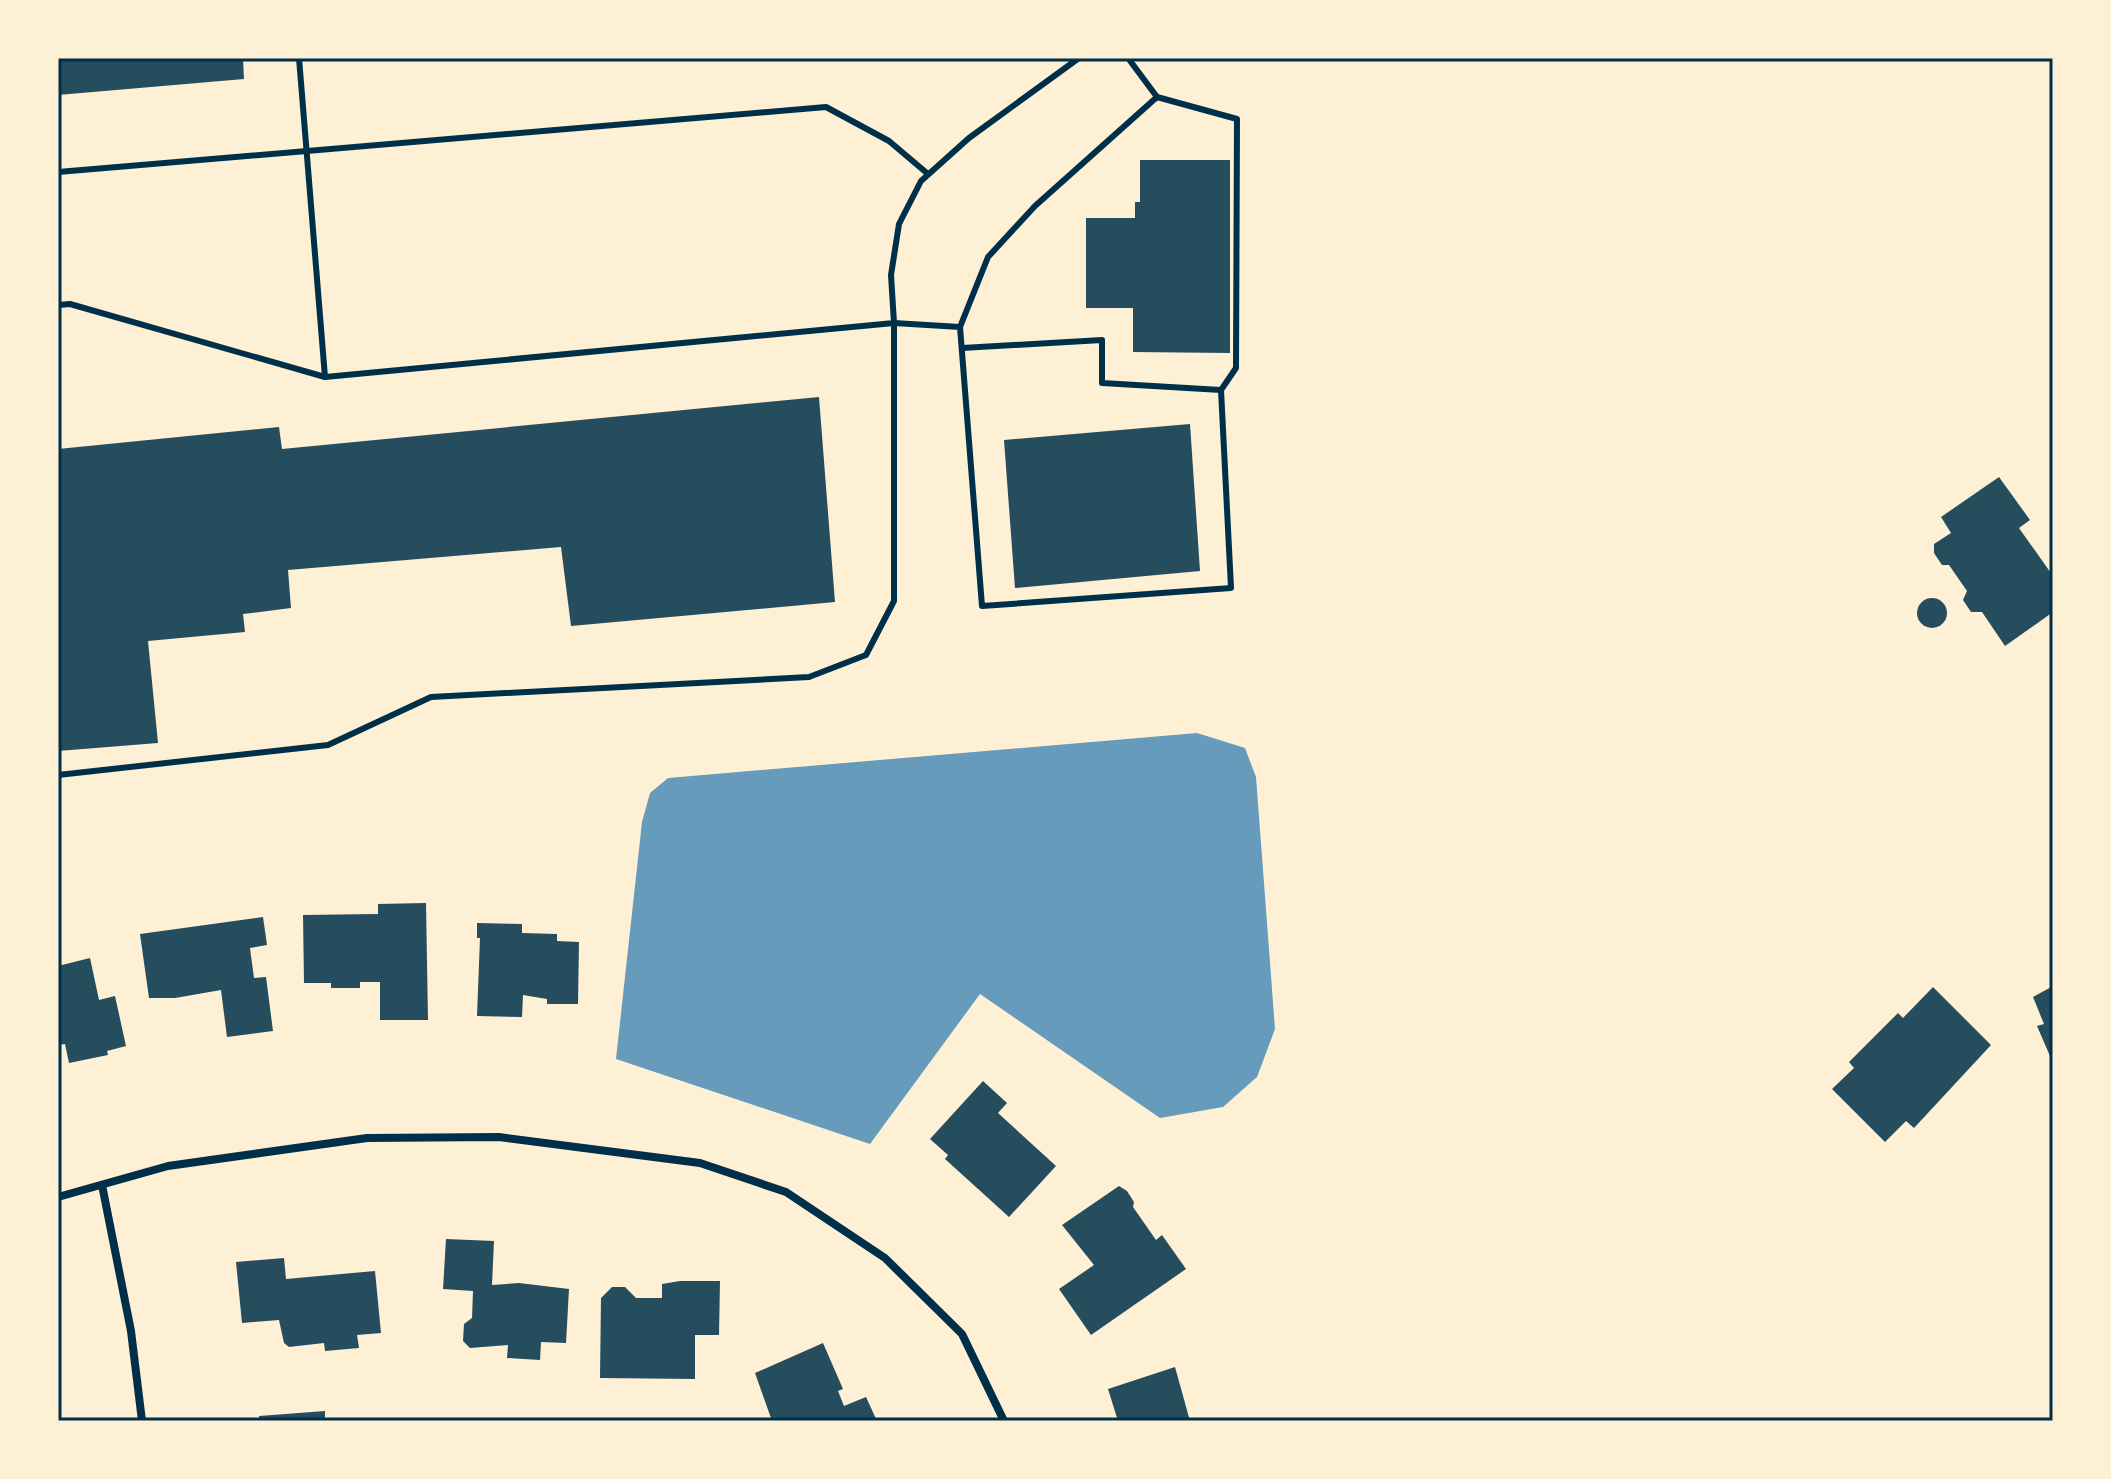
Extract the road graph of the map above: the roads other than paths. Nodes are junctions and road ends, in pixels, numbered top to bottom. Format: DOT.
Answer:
graph roads {
  1 [pos="299,58"];
  2 [pos="1079,58"];
  3 [pos="1128,58"];
  4 [pos="1157,97"];
  5 [pos="306,149"];
  6 [pos="58,172"];
  7 [pos="928,174"];
  8 [pos="58,305"];
  9 [pos="894,323"];
  10 [pos="960,327"];
  11 [pos="962,348"];
  12 [pos="325,377"];
  13 [pos="1221,390"];
  14 [pos="58,775"];
  15 [pos="102,1185"];
  16 [pos="58,1197"];
  17 [pos="142,1421"];
  18 [pos="1004,1421"];
  1 -- 5 [label="lane"];
  2 -- 7 [label="lane"];
  3 -- 4 [label="lane"];
  4 -- 10 [label="lane"];
  4 -- 13 [label="lane"];
  5 -- 6 [label="lane"];
  5 -- 7 [label="lane"];
  5 -- 12 [label="lane"];
  7 -- 9 [label="lane"];
  8 -- 12 [label="lane"];
  9 -- 10 [label="lane"];
  9 -- 12 [label="lane"];
  9 -- 14 [label="lane"];
  10 -- 11 [label="lane"];
  11 -- 13 [label="lane"];
  11 -- 13 [label="lane"];
  15 -- 16 [label="street"];
  15 -- 17 [label="street"];
  15 -- 18 [label="street"];
}
